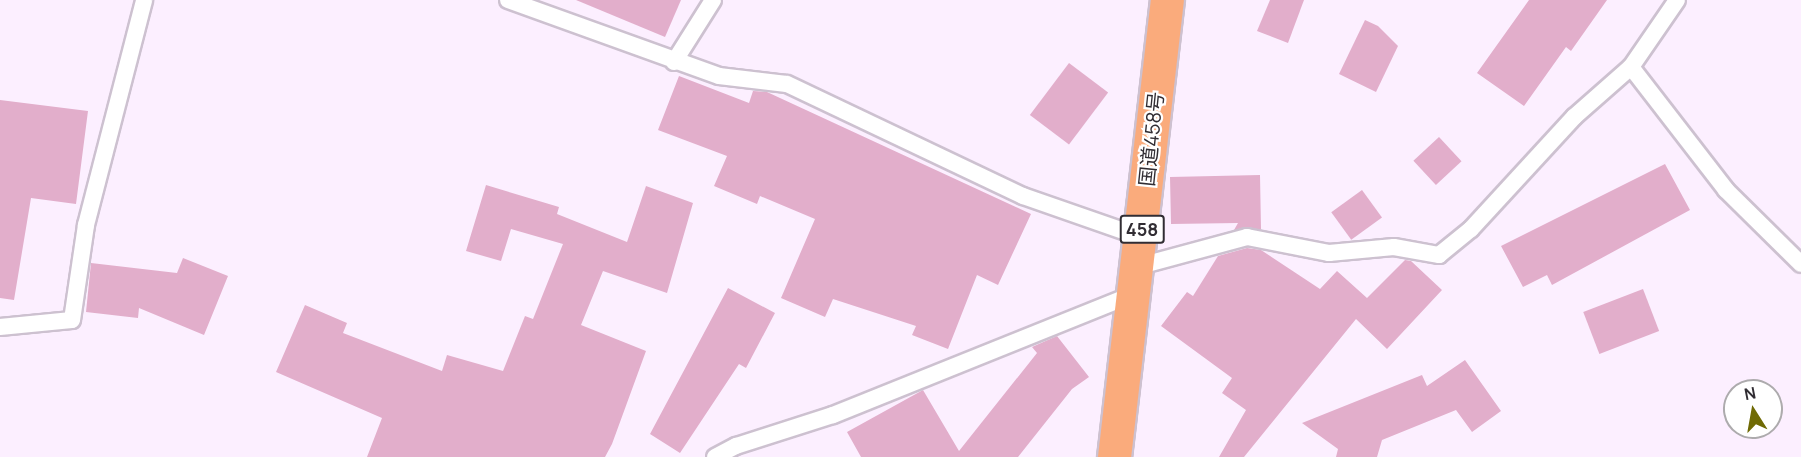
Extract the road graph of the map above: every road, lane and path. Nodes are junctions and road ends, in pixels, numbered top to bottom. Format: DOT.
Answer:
graph roads {
  1 [pos="144,0"];
  2 [pos="508,0"];
  3 [pos="712,0"];
  4 [pos="1167,0"];
  5 [pos="1677,0"];
  6 [pos="674,62"];
  7 [pos="1631,67"];
  8 [pos="1801,264"];
  9 [pos="1136,266"];
  10 [pos="0,327"];
  11 [pos="715,457"];
  12 [pos="1114,457"];
  1 -- 10 [label="lane"];
  2 -- 6 [label="lane"];
  3 -- 6 [label="lane"];
  4 -- 9 [label="highway, 国道458号 / 458"];
  5 -- 7 [label="lane"];
  6 -- 9 [label="lane"];
  7 -- 8 [label="lane"];
  7 -- 9 [label="lane"];
  9 -- 11 [label="lane"];
  9 -- 12 [label="highway, 国道458号 / 458"];
}
